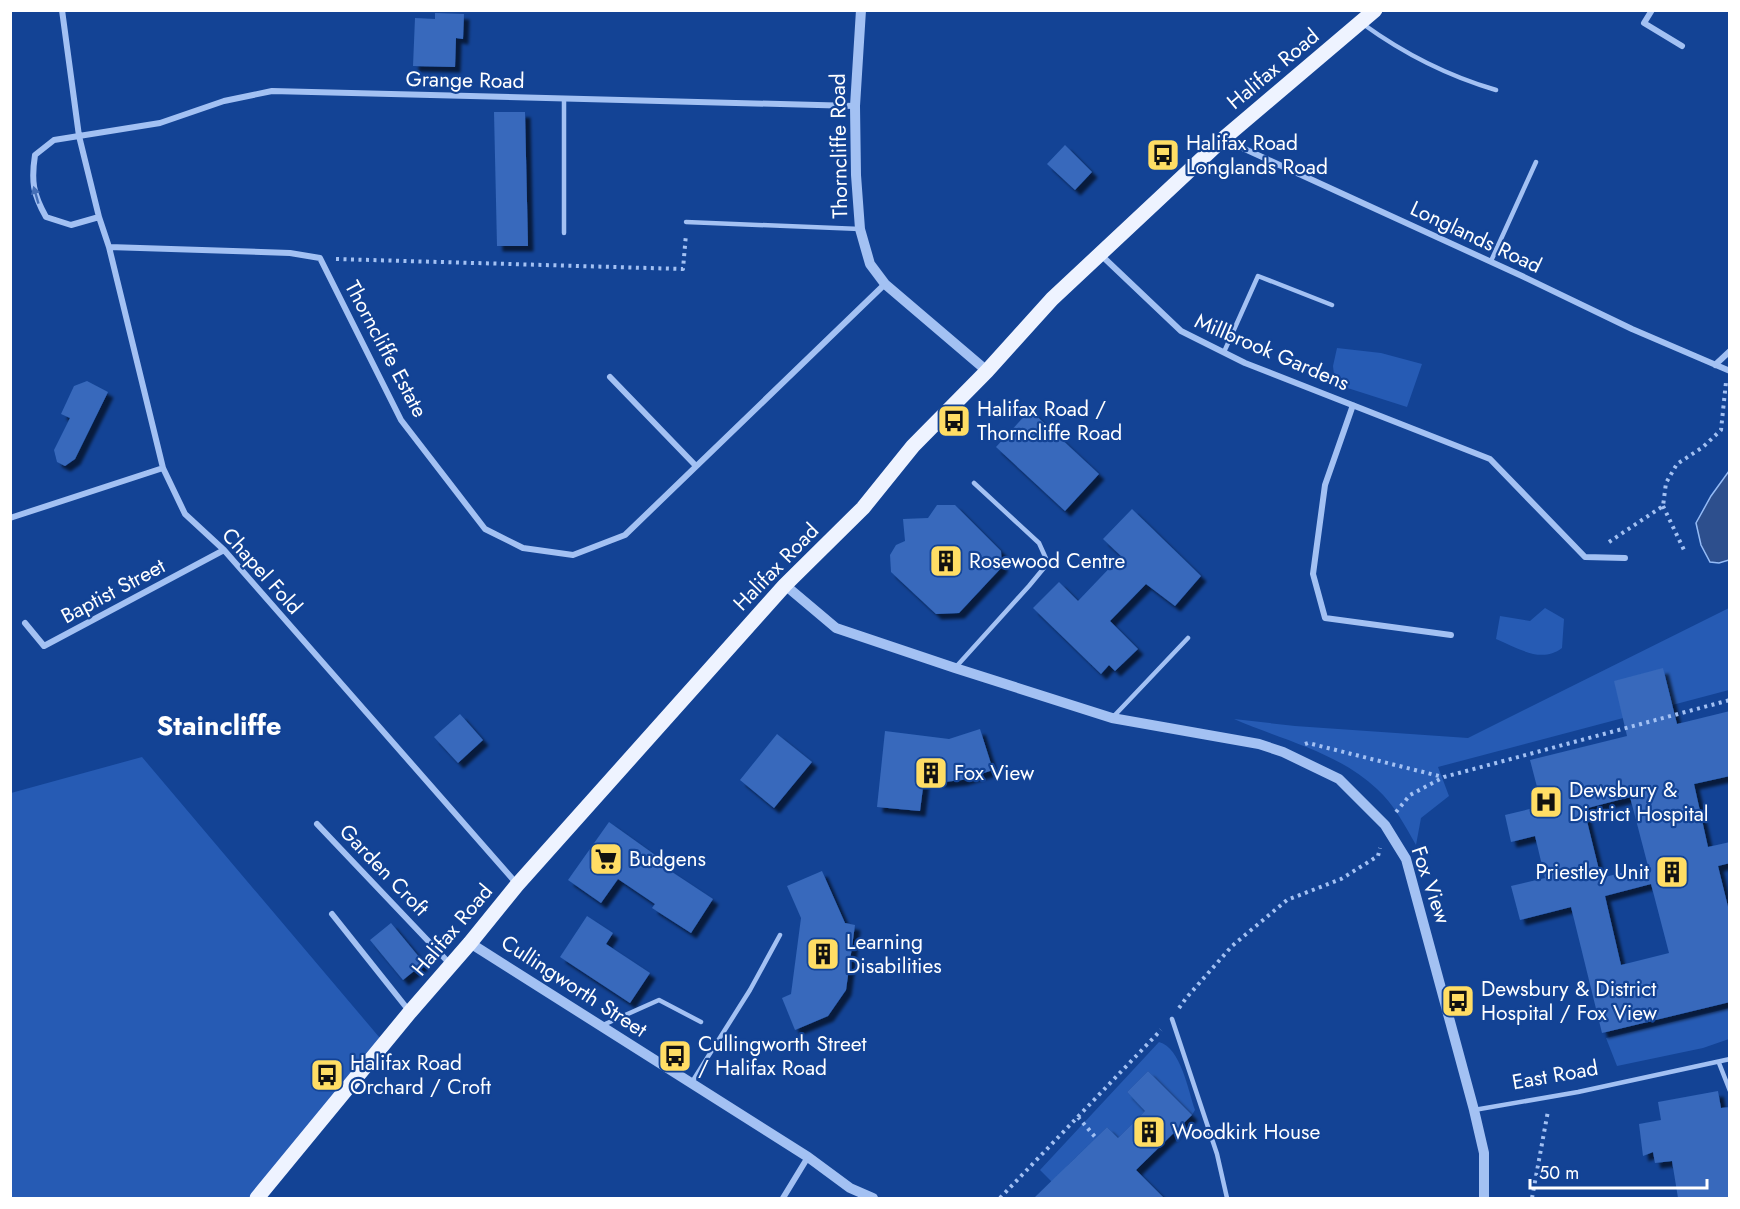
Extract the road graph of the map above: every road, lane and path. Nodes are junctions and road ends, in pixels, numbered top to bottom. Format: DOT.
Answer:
graph roads {
  1 [pos="62,10"];
  2 [pos="861,10"];
  3 [pos="1375,10"];
  4 [pos="1652,10"];
  5 [pos="1361,22"];
  6 [pos="1682,46"];
  7 [pos="1496,90"];
  8 [pos="564,99"];
  9 [pos="855,106"];
  10 [pos="79,136"];
  11 [pos="1223,139"];
  12 [pos="1536,162"];
  13 [pos="99,217"];
  14 [pos="687,222"];
  15 [pos="860,229"];
  16 [pos="564,233"];
  17 [pos="109,247"];
  18 [pos="1100,255"];
  19 [pos="320,258"];
  20 [pos="1491,261"];
  21 [pos="885,284"];
  22 [pos="1332,305"];
  23 [pos="1730,351"];
  24 [pos="1224,352"];
  25 [pos="1715,365"];
  26 [pos="1728,370"];
  27 [pos="987,371"];
  28 [pos="610,377"];
  29 [pos="1353,405"];
  30 [pos="696,466"];
  31 [pos="163,468"];
  32 [pos="974,483"];
  33 [pos="1663,507"];
  34 [pos="10,518"];
  35 [pos="224,550"];
  36 [pos="1685,552"];
  37 [pos="1585,557"];
  38 [pos="1625,558"];
  39 [pos="785,585"];
  40 [pos="25,623"];
  41 [pos="1451,635"];
  42 [pos="1188,638"];
  43 [pos="955,668"];
  44 [pos="1730,700"];
  45 [pos="1112,718"];
  46 [pos="1283,752"];
  47 [pos="1444,777"];
  48 [pos="317,824"];
  49 [pos="1385,825"];
  50 [pos="517,885"];
  51 [pos="332,914"];
  52 [pos="780,935"];
  53 [pos="470,944"];
  54 [pos="452,965"];
  55 [pos="410,1012"];
  56 [pos="1172,1019"];
  57 [pos="701,1022"];
  58 [pos="601,1026"];
  59 [pos="1730,1059"];
  60 [pos="1719,1063"];
  61 [pos="690,1084"];
  62 [pos="1730,1091"];
  63 [pos="1551,1096"];
  64 [pos="1474,1110"];
  65 [pos="1078,1117"];
  66 [pos="1096,1138"];
  67 [pos="808,1157"];
  68 [pos="257,1198"];
  69 [pos="783,1198"];
  70 [pos="873,1198"];
  71 [pos="1000,1198"];
  72 [pos="1227,1198"];
  73 [pos="1484,1198"];
  74 [pos="1532,1198"];
  1 -- 10 [label="street, Chapel Fold"];
  2 -- 9 [label="street, Thorncliffe Road"];
  3 -- 5 [label="main road, Halifax Road"];
  4 -- 6 [label="street"];
  5 -- 7 [label="lane"];
  5 -- 11 [label="main road, Halifax Road"];
  8 -- 9 [label="street, Grange Road"];
  8 -- 10 [label="street, Grange Road"];
  8 -- 16 [label="lane"];
  9 -- 15 [label="street, Thorncliffe Road"];
  10 -- 13 [label="street, Chapel Fold"];
  13 -- 10 [label="street, one-way"];
  11 -- 18 [label="main road, Halifax Road"];
  11 -- 20 [label="street, Longlands Road"];
  12 -- 20 [label="lane"];
  13 -- 17 [label="street, Chapel Fold"];
  14 -- 15 [label="lane"];
  14 -- 19 [label="path"];
  15 -- 21 [label="street, Thorncliffe Road"];
  17 -- 19 [label="street"];
  17 -- 31 [label="street, Chapel Fold"];
  18 -- 24 [label="street, Millbrook Gardens"];
  18 -- 27 [label="main road, Halifax Road"];
  19 -- 30 [label="street, Thorncliffe Estate"];
  20 -- 25 [label="street, Longlands Road"];
  21 -- 27 [label="street, Thorncliffe Road"];
  21 -- 30 [label="street, Thorncliffe Estate"];
  22 -- 24 [label="lane"];
  23 -- 25 [label="street"];
  24 -- 29 [label="street, Millbrook Gardens"];
  25 -- 26 [label="street, Longlands Road"];
  26 -- 33 [label="path"];
  27 -- 39 [label="main road, Halifax Road"];
  28 -- 30 [label="street"];
  29 -- 37 [label="street, Millbrook Gardens"];
  29 -- 41 [label="street, Millbrook Gardens"];
  31 -- 34 [label="street"];
  31 -- 35 [label="street, Chapel Fold"];
  32 -- 43 [label="lane"];
  33 -- 36 [label="path"];
  33 -- 37 [label="path"];
  35 -- 40 [label="street, Baptist Street"];
  35 -- 50 [label="street, Chapel Fold"];
  37 -- 38 [label="street"];
  39 -- 43 [label="street, Fox View"];
  39 -- 50 [label="main road, Halifax Road"];
  42 -- 45 [label="lane"];
  43 -- 45 [label="street, Fox View"];
  44 -- 47 [label="path"];
  45 -- 46 [label="street, Fox View"];
  46 -- 47 [label="path"];
  46 -- 49 [label="street, Fox View"];
  47 -- 49 [label="path"];
  48 -- 54 [label="street, Garden Croft"];
  49 -- 56 [label="path"];
  49 -- 64 [label="street, Fox View"];
  50 -- 53 [label="main road, Halifax Road"];
  51 -- 55 [label="street"];
  52 -- 61 [label="lane"];
  53 -- 54 [label="main road, Halifax Road"];
  53 -- 58 [label="street, Cullingworth Street"];
  54 -- 55 [label="main road, Halifax Road"];
  55 -- 68 [label="main road, Halifax Road"];
  56 -- 65 [label="path"];
  56 -- 72 [label="lane"];
  57 -- 58 [label="lane"];
  58 -- 61 [label="street, Cullingworth Street"];
  59 -- 60 [label="lane, East Road"];
  60 -- 62 [label="lane"];
  60 -- 63 [label="lane, East Road"];
  61 -- 67 [label="street, Cullingworth Street"];
  63 -- 64 [label="lane, East Road"];
  63 -- 74 [label="path"];
  64 -- 73 [label="street"];
  65 -- 66 [label="path"];
  65 -- 71 [label="path"];
  67 -- 69 [label="street"];
  67 -- 70 [label="street, Cullingworth Street"];
}
